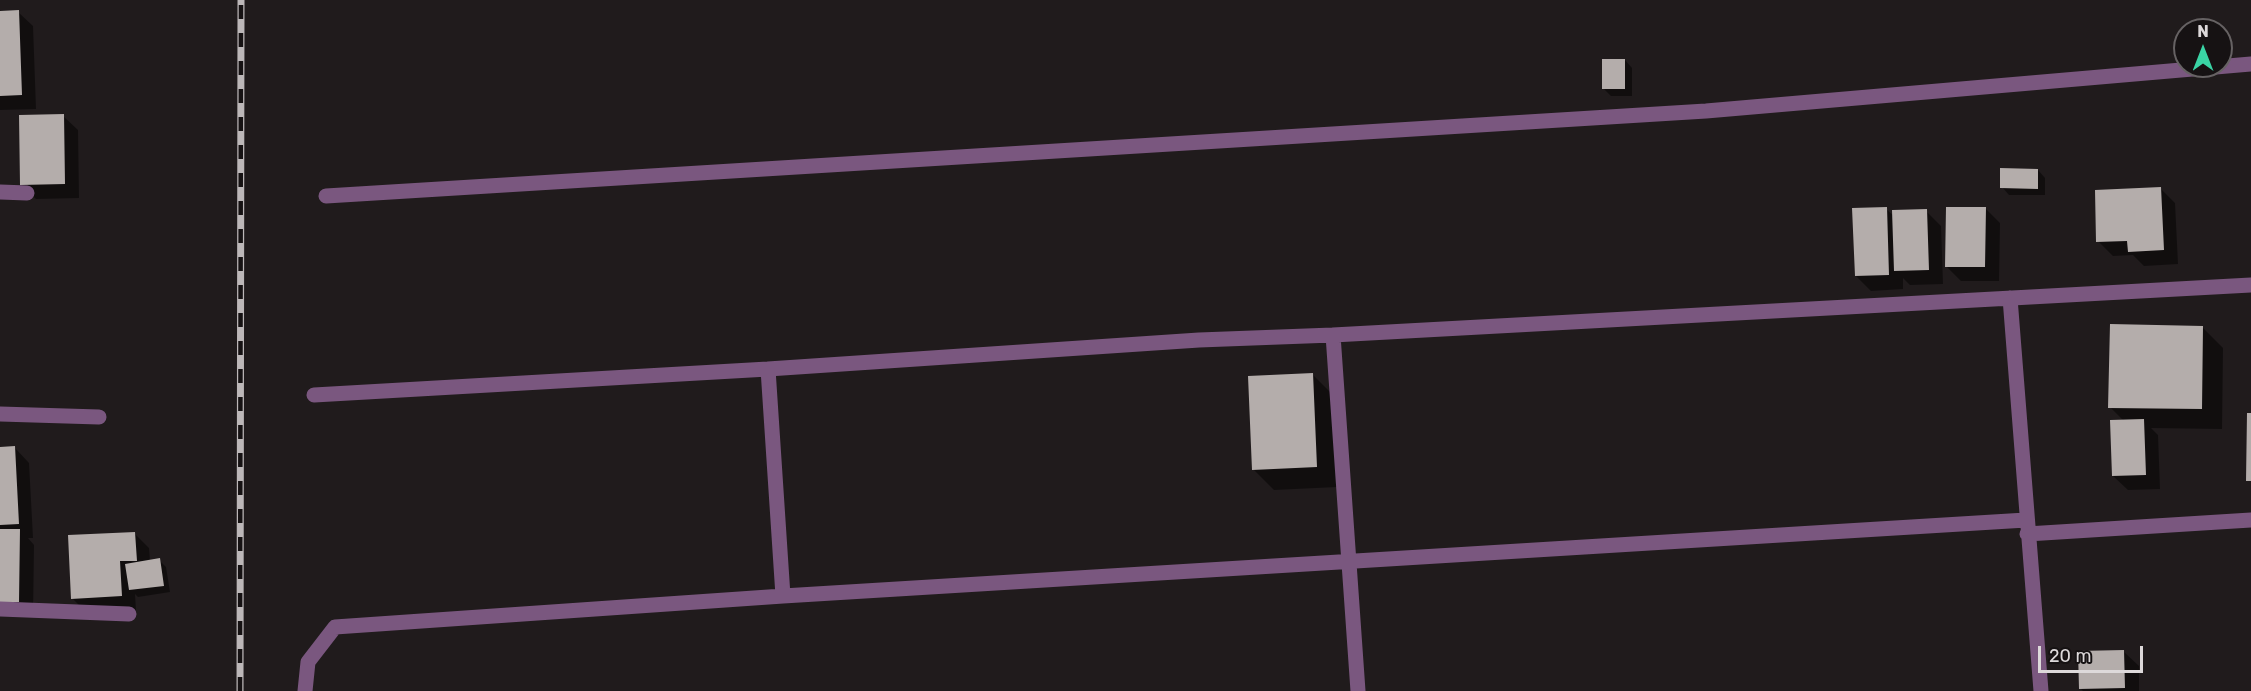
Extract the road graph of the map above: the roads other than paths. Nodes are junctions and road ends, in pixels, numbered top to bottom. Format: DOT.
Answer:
graph roads {
  1 [pos="2251,64"];
  2 [pos="0,192"];
  3 [pos="27,193"];
  4 [pos="326,196"];
  5 [pos="2251,285"];
  6 [pos="2010,298"];
  7 [pos="1333,335"];
  8 [pos="768,369"];
  9 [pos="314,395"];
  10 [pos="0,414"];
  11 [pos="99,417"];
  12 [pos="2251,520"];
  13 [pos="2027,527"];
  14 [pos="1348,561"];
  15 [pos="783,596"];
  16 [pos="0,609"];
  17 [pos="129,614"];
  18 [pos="305,691"];
  19 [pos="1358,691"];
  20 [pos="2041,691"];
  1 -- 4 [label="street"];
  2 -- 3 [label="street"];
  5 -- 6 [label="street"];
  6 -- 7 [label="street"];
  6 -- 13 [label="street"];
  7 -- 8 [label="street"];
  7 -- 14 [label="street"];
  8 -- 9 [label="street"];
  8 -- 15 [label="street"];
  10 -- 11 [label="street"];
  12 -- 13 [label="street"];
  13 -- 14 [label="street"];
  13 -- 20 [label="street"];
  14 -- 15 [label="street"];
  14 -- 19 [label="street"];
  15 -- 18 [label="street"];
  16 -- 17 [label="street"];
}
